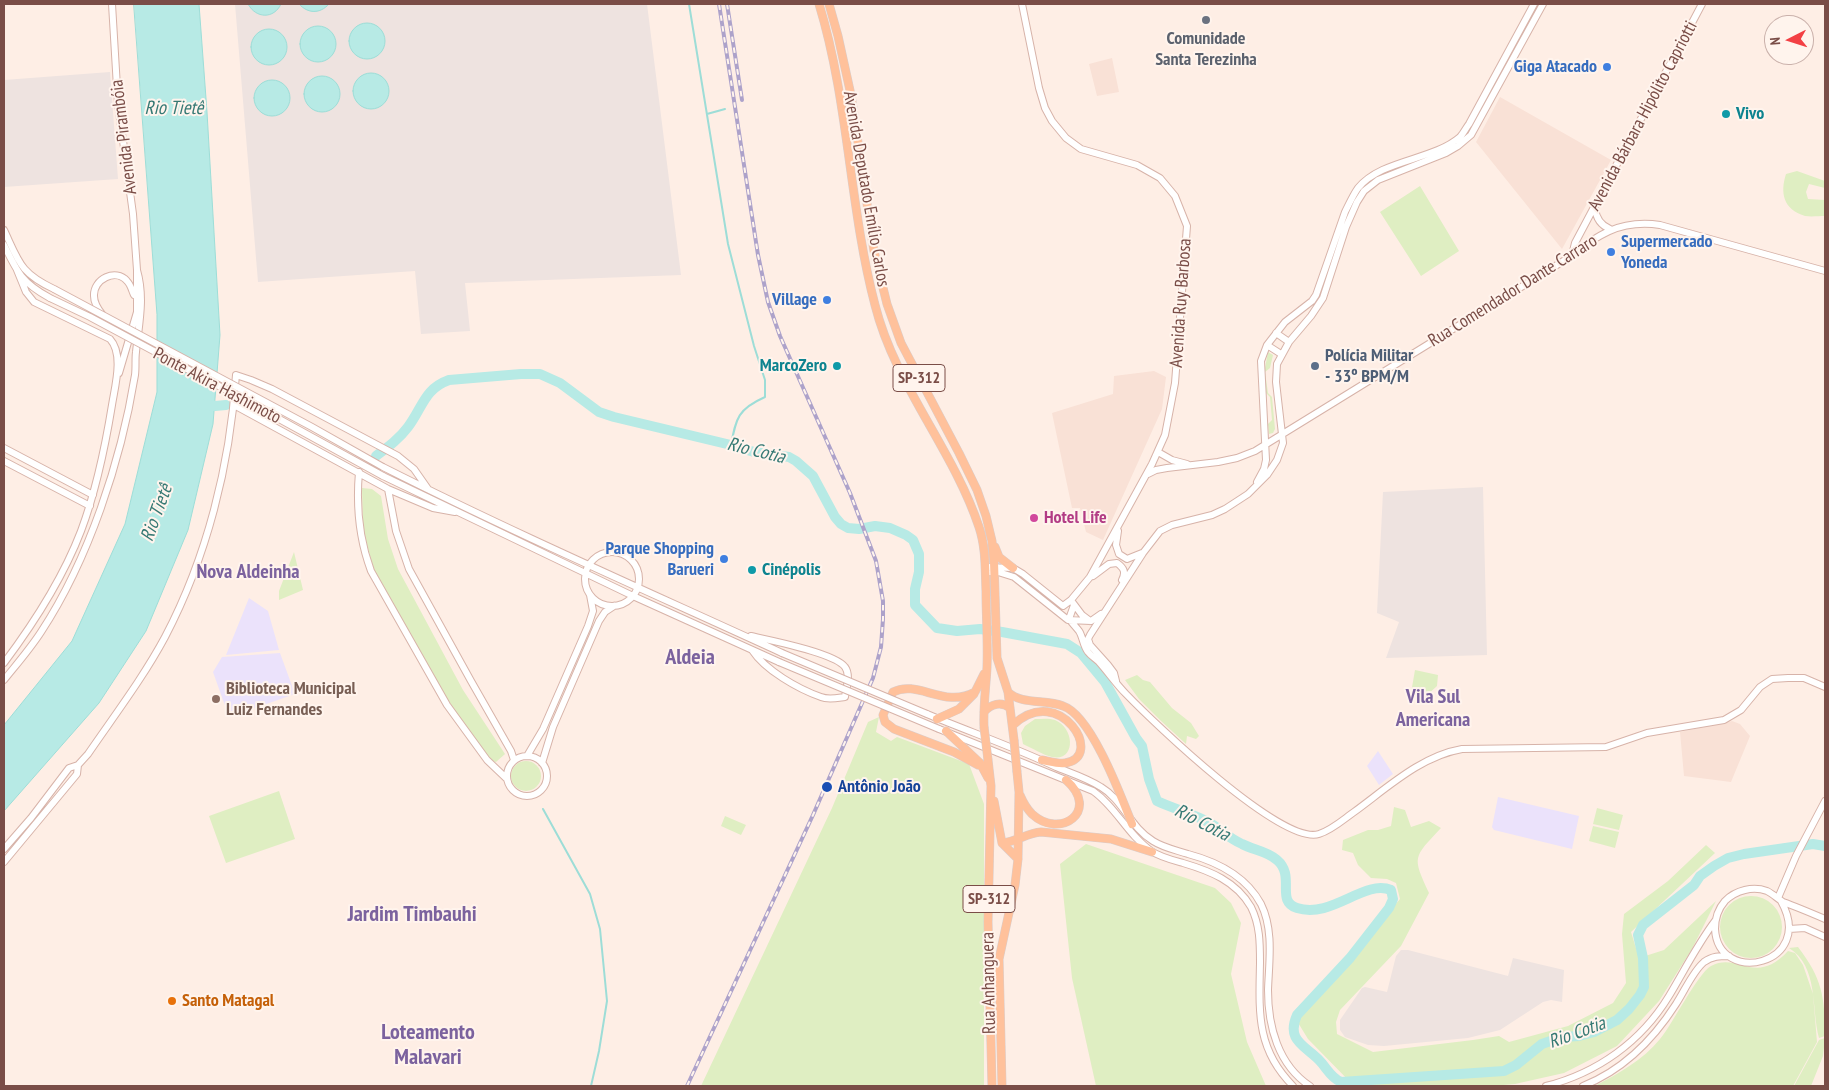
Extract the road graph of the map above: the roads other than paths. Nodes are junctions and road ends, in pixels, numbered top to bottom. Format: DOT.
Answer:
graph roads {
  1 [pos="112,4"];
  2 [pos="819,4"];
  3 [pos="829,4"];
  4 [pos="1022,4"];
  5 [pos="1534,4"];
  6 [pos="1543,4"];
  7 [pos="1702,4"];
  8 [pos="1462,140"];
  9 [pos="1595,208"];
  10 [pos="1610,229"];
  11 [pos="4,231"];
  12 [pos="5,243"];
  13 [pos="1572,255"];
  14 [pos="16,270"];
  15 [pos="137,270"];
  16 [pos="1825,271"];
  17 [pos="137,304"];
  18 [pos="102,314"];
  19 [pos="1276,333"];
  20 [pos="1288,342"];
  21 [pos="1267,345"];
  22 [pos="1281,354"];
  23 [pos="123,360"];
  24 [pos="114,394"];
  25 [pos="130,398"];
  26 [pos="234,405"];
  27 [pos="247,412"];
  28 [pos="232,420"];
  29 [pos="1283,435"];
  30 [pos="1265,445"];
  31 [pos="4,448"];
  32 [pos="1158,452"];
  33 [pos="4,461"];
  34 [pos="1193,465"];
  35 [pos="359,472"];
  36 [pos="1146,475"];
  37 [pos="388,489"];
  38 [pos="428,489"];
  39 [pos="1253,489"];
  40 [pos="93,495"];
  41 [pos="90,506"];
  42 [pos="461,513"];
  43 [pos="1120,525"];
  44 [pos="80,533"];
  45 [pos="89,538"];
  46 [pos="992,541"];
  47 [pos="1143,553"];
  48 [pos="590,564"];
  49 [pos="1013,568"];
  50 [pos="990,569"];
  51 [pos="586,573"];
  52 [pos="1090,577"];
  53 [pos="638,586"];
  54 [pos="590,595"];
  55 [pos="1115,595"];
  56 [pos="633,596"];
  57 [pos="1073,603"];
  58 [pos="614,606"];
  59 [pos="1104,611"];
  60 [pos="1068,620"];
  61 [pos="1091,621"];
  62 [pos="738,633"];
  63 [pos="25,635"];
  64 [pos="34,642"];
  65 [pos="752,650"];
  66 [pos="4,663"];
  67 [pos="987,668"];
  68 [pos="4,680"];
  69 [pos="1116,682"];
  70 [pos="1825,687"];
  71 [pos="975,692"];
  72 [pos="1008,692"];
  73 [pos="1010,708"];
  74 [pos="984,712"];
  75 [pos="936,718"];
  76 [pos="1013,725"];
  77 [pos="942,730"];
  78 [pos="527,756"];
  79 [pos="514,760"];
  80 [pos="988,760"];
  81 [pos="1042,760"];
  82 [pos="542,763"];
  83 [pos="78,765"];
  84 [pos="509,766"];
  85 [pos="494,769"];
  86 [pos="984,769"];
  87 [pos="1017,772"];
  88 [pos="507,779"];
  89 [pos="1066,780"];
  90 [pos="991,786"];
  91 [pos="1019,792"];
  92 [pos="1825,801"];
  93 [pos="1132,824"];
  94 [pos="1018,840"];
  95 [pos="1002,843"];
  96 [pos="4,849"];
  97 [pos="1152,852"];
  98 [pos="1018,858"];
  99 [pos="4,862"];
  100 [pos="1779,899"];
  101 [pos="1825,919"];
  102 [pos="1716,920"];
  103 [pos="1789,929"];
  104 [pos="1825,937"];
  105 [pos="1729,956"];
  106 [pos="992,1086"];
  107 [pos="1002,1086"];
  108 [pos="1294,1086"];
  109 [pos="1310,1086"];
  110 [pos="1546,1086"];
  111 [pos="1583,1086"];
  1 -- 15 [label="main road, Avenida Pirambóia"];
  2 -- 50 [label="main road, Avenida Deputado Emílio Carlos / SP-312"];
  3 -- 46 [label="main road, Avenida Deputado Emílio Carlos / SP-312"];
  4 -- 32 [label="main road, Avenida Ruy Barbosa"];
  5 -- 8 [label="main road"];
  6 -- 8 [label="main road"];
  7 -- 9 [label="main road, Avenida Bárbara Hipólito Capriotti"];
  8 -- 19 [label="main road"];
  8 -- 20 [label="main road"];
  9 -- 10 [label="main road"];
  9 -- 13 [label="main road, Avenida Bárbara Hipólito Capriotti"];
  10 -- 13 [label="main road, Rua Comendador Dante Carraro"];
  10 -- 16 [label="main road, Rua Comendador Dante Carraro"];
  11 -- 12 [label="main road"];
  12 -- 14 [label="main road"];
  12 -- 18 [label="main road, Ponte Akira Hashimoto, bridge"];
  13 -- 29 [label="main road, Rua Comendador Dante Carraro"];
  14 -- 24 [label="main road"];
  14 -- 42 [label="main road, Ponte Akira Hashimoto, bridge"];
  15 -- 17 [label="main road"];
  15 -- 25 [label="main road"];
  17 -- 18 [label="main road"];
  17 -- 23 [label="main road"];
  18 -- 38 [label="main road, Ponte Akira Hashimoto, bridge"];
  19 -- 20 [label="main road"];
  19 -- 21 [label="main road"];
  20 -- 22 [label="main road"];
  21 -- 22 [label="main road"];
  21 -- 30 [label="main road"];
  22 -- 29 [label="main road"];
  23 -- 24 [label="main road"];
  23 -- 25 [label="main road"];
  24 -- 40 [label="main road"];
  25 -- 45 [label="main road"];
  26 -- 27 [label="main road"];
  26 -- 28 [label="main road"];
  26 -- 38 [label="main road"];
  27 -- 28 [label="main road"];
  27 -- 35 [label="main road"];
  28 -- 83 [label="main road"];
  29 -- 30 [label="main road, Rua Comendador Dante Carraro"];
  29 -- 39 [label="main road"];
  30 -- 34 [label="main road, Rua Comendador Dante Carraro"];
  30 -- 39 [label="main road"];
  31 -- 40 [label="main road"];
  32 -- 34 [label="main road"];
  32 -- 36 [label="main road, Avenida Ruy Barbosa"];
  33 -- 41 [label="main road"];
  34 -- 36 [label="main road, Rua Comendador Dante Carraro"];
  35 -- 37 [label="main road"];
  35 -- 85 [label="main road"];
  36 -- 43 [label="main road, Avenida Ruy Barbosa"];
  37 -- 42 [label="main road"];
  37 -- 79 [label="main road"];
  38 -- 48 [label="main road, Ponte Akira Hashimoto"];
  39 -- 47 [label="main road"];
  40 -- 41 [label="main road"];
  41 -- 44 [label="main road"];
  42 -- 51 [label="main road, Ponte Akira Hashimoto"];
  43 -- 47 [label="main road"];
  43 -- 52 [label="main road, Avenida Ruy Barbosa"];
  44 -- 45 [label="main road"];
  44 -- 63 [label="main road"];
  45 -- 64 [label="main road"];
  46 -- 49 [label="main road"];
  46 -- 50 [label="main road, Avenida Deputado Emílio Carlos / SP-312"];
  47 -- 55 [label="main road"];
  48 -- 51 [label="main road"];
  48 -- 53 [label="main road, Ponte Akira Hashimoto"];
  48 -- 53 [label="main road"];
  49 -- 50 [label="main road"];
  49 -- 57 [label="main road"];
  50 -- 60 [label="main road"];
  50 -- 67 [label="main road, Avenida Deputado Emílio Carlos / SP-312"];
  50 -- 72 [label="main road, Avenida Deputado Emílio Carlos / SP-312"];
  51 -- 54 [label="main road"];
  51 -- 56 [label="main road, Ponte Akira Hashimoto"];
  52 -- 55 [label="main road"];
  52 -- 57 [label="main road, Avenida Ruy Barbosa"];
  53 -- 56 [label="main road"];
  53 -- 62 [label="main road, Ponte Akira Hashimoto"];
  54 -- 58 [label="main road"];
  54 -- 78 [label="main road"];
  55 -- 59 [label="main road"];
  56 -- 58 [label="main road"];
  56 -- 65 [label="main road, Ponte Akira Hashimoto"];
  57 -- 60 [label="main road, Avenida Ruy Barbosa"];
  57 -- 61 [label="main road"];
  58 -- 82 [label="main road"];
  59 -- 61 [label="main road"];
  59 -- 69 [label="main road"];
  60 -- 61 [label="main road"];
  60 -- 69 [label="main road"];
  62 -- 65 [label="main road"];
  62 -- 75 [label="main road, bridge"];
  63 -- 64 [label="main road"];
  63 -- 66 [label="main road"];
  64 -- 68 [label="main road"];
  65 -- 77 [label="main road, Ponte Akira Hashimoto, bridge"];
  67 -- 71 [label="main road"];
  67 -- 74 [label="main road, Avenida Deputado Emílio Carlos / SP-312"];
  69 -- 70 [label="main road"];
  71 -- 75 [label="main road"];
  71 -- 86 [label="main road"];
  72 -- 73 [label="main road, Avenida Deputado Emílio Carlos / SP-312"];
  72 -- 93 [label="main road"];
  73 -- 74 [label="main road"];
  73 -- 76 [label="main road, Avenida Deputado Emílio Carlos / SP-312"];
  74 -- 80 [label="main road, Avenida Deputado Emílio Carlos / SP-312, bridge"];
  75 -- 81 [label="main road"];
  76 -- 81 [label="main road"];
  76 -- 87 [label="main road, Avenida Deputado Emílio Carlos / SP-312, bridge"];
  77 -- 86 [label="main road"];
  77 -- 89 [label="main road, Ponte Akira Hashimoto"];
  78 -- 79 [label="main road"];
  78 -- 82 [label="main road"];
  79 -- 84 [label="main road"];
  80 -- 90 [label="main road, Rua Anhanguera / SP-312"];
  81 -- 93 [label="main road"];
  82 -- 88 [label="main road"];
  83 -- 96 [label="main road"];
  83 -- 99 [label="main road"];
  84 -- 85 [label="main road"];
  84 -- 88 [label="main road"];
  85 -- 88 [label="main road"];
  86 -- 90 [label="main road"];
  87 -- 91 [label="main road, Rua Anhanguera / SP-312"];
  89 -- 91 [label="main road"];
  89 -- 97 [label="main road, Ponte Akira Hashimoto"];
  90 -- 95 [label="main road"];
  90 -- 106 [label="main road, Rua Anhanguera / SP-312"];
  91 -- 94 [label="main road, Rua Anhanguera / SP-312"];
  92 -- 100 [label="main road"];
  93 -- 109 [label="main road"];
  94 -- 95 [label="main road"];
  94 -- 97 [label="main road"];
  94 -- 98 [label="main road, Rua Anhanguera / SP-312"];
  95 -- 98 [label="main road"];
  97 -- 108 [label="main road"];
  98 -- 107 [label="main road, Rua Anhanguera / SP-312"];
  100 -- 101 [label="main road"];
  100 -- 102 [label="main road"];
  100 -- 103 [label="main road"];
  102 -- 105 [label="main road"];
  102 -- 110 [label="main road"];
  103 -- 104 [label="main road"];
  103 -- 105 [label="main road"];
  105 -- 111 [label="main road"];
}
